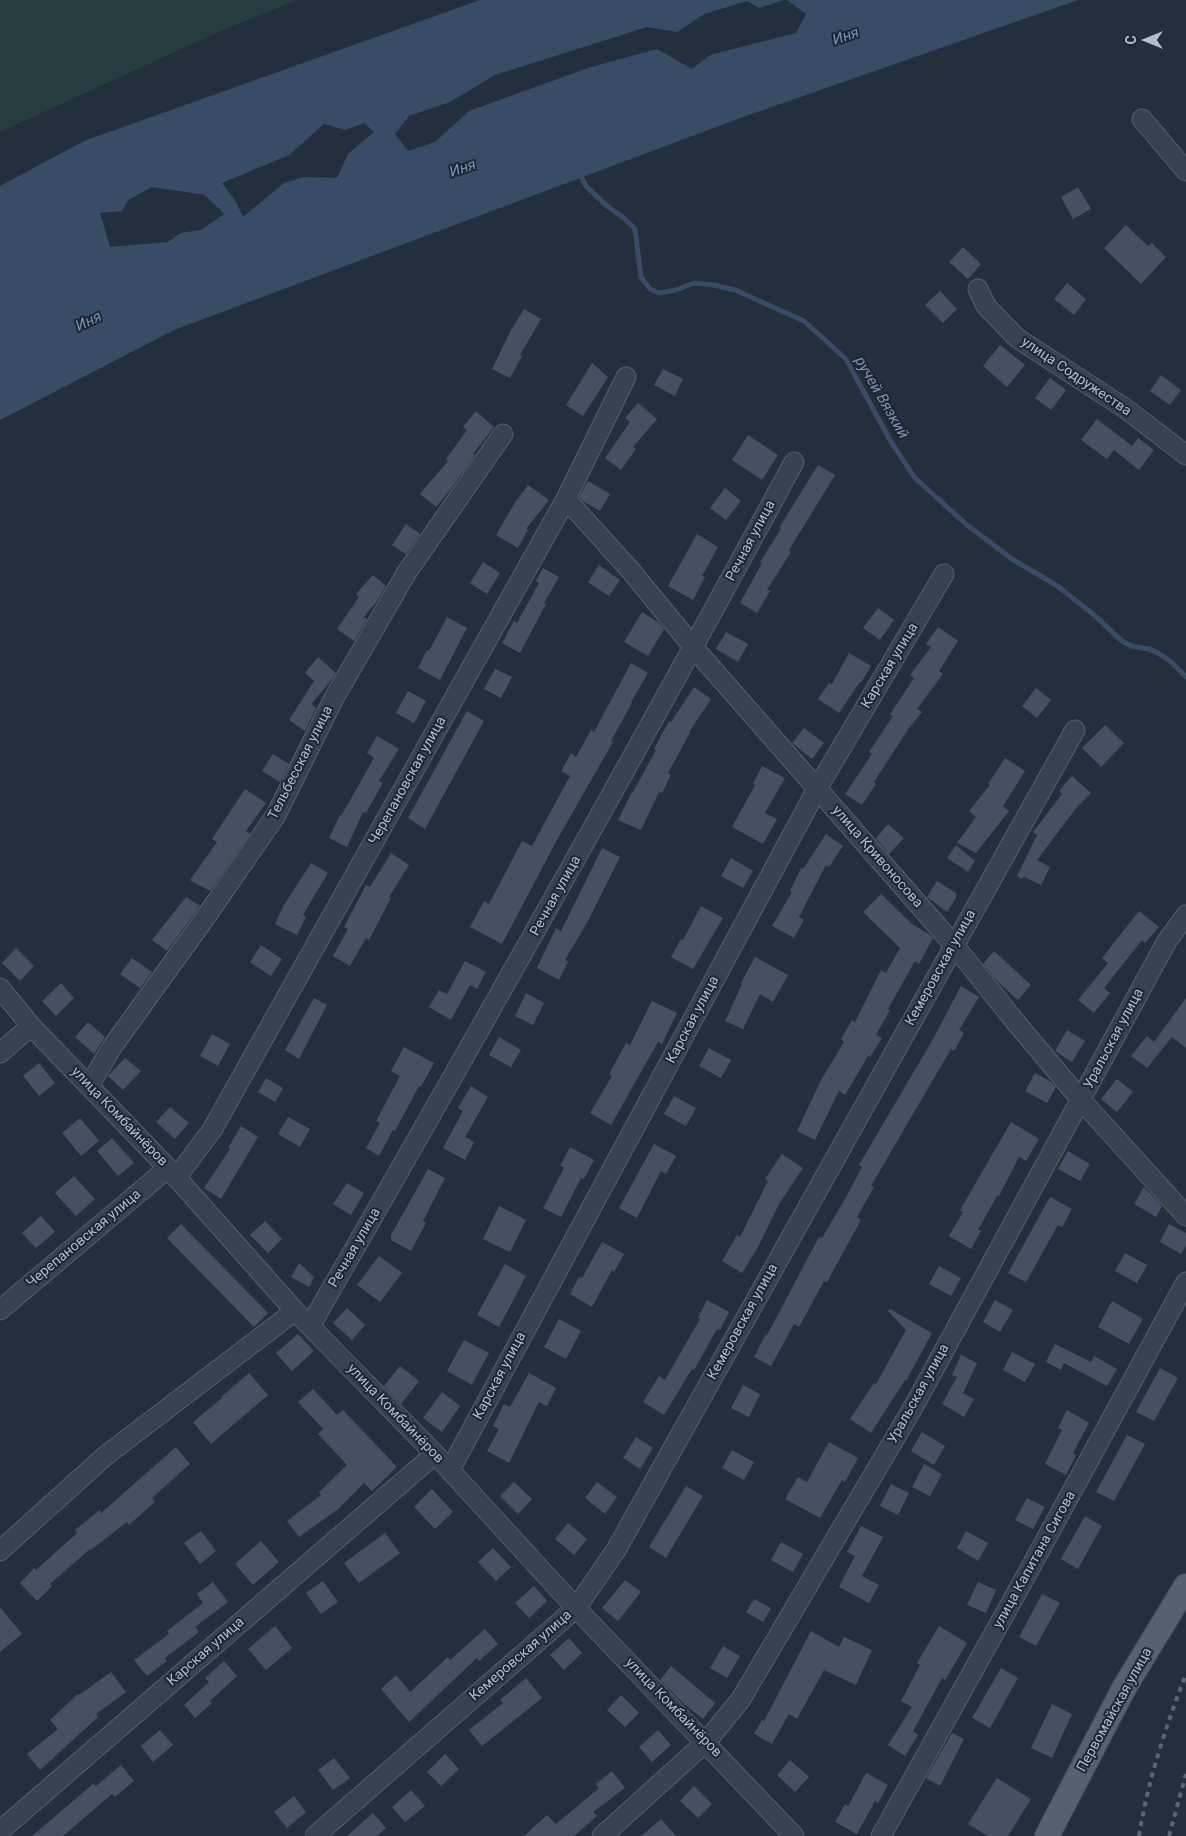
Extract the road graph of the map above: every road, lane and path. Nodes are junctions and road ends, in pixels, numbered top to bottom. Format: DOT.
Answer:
graph roads {
  1 [pos="1142,120"];
  2 [pos="1186,171"];
  3 [pos="978,289"];
  4 [pos="626,377"];
  5 [pos="503,434"];
  6 [pos="1186,455"];
  7 [pos="794,462"];
  8 [pos="566,499"];
  9 [pos="944,574"];
  10 [pos="694,648"];
  11 [pos="1075,730"];
  12 [pos="817,789"];
  13 [pos="1186,915"];
  14 [pos="954,945"];
  15 [pos="0,988"];
  16 [pos="32,1026"];
  17 [pos="0,1053"];
  18 [pos="89,1086"];
  19 [pos="1081,1100"];
  20 [pos="172,1173"];
  21 [pos="1186,1216"];
  22 [pos="1186,1282"];
  23 [pos="0,1310"];
  24 [pos="295,1311"];
  25 [pos="310,1326"];
  26 [pos="435,1454"];
  27 [pos="450,1470"];
  28 [pos="0,1551"];
  29 [pos="1186,1586"];
  30 [pos="576,1608"];
  31 [pos="706,1742"];
  32 [pos="0,1831"];
  33 [pos="315,1836"];
  34 [pos="602,1836"];
  35 [pos="794,1836"];
  36 [pos="881,1836"];
  37 [pos="1048,1836"];
  1 -- 2 [label="street"];
  3 -- 6 [label="street, улица Содружества"];
  4 -- 8 [label="street, Черепановская улица"];
  5 -- 18 [label="street, Тельбесская улица"];
  7 -- 10 [label="street, Речная улица"];
  8 -- 10 [label="street, улица Кривоносова"];
  8 -- 20 [label="street, Черепановская улица"];
  9 -- 12 [label="street, Карская улица"];
  10 -- 12 [label="street, улица Кривоносова"];
  10 -- 25 [label="street, Речная улица"];
  11 -- 14 [label="street, Кемеровская улица"];
  12 -- 14 [label="street, улица Кривоносова"];
  12 -- 27 [label="street, Карская улица"];
  13 -- 19 [label="street, Уральская улица"];
  14 -- 19 [label="street, улица Кривоносова"];
  14 -- 30 [label="street, Кемеровская улица"];
  15 -- 16 [label="street, улица Комбайнёров"];
  16 -- 17 [label="street"];
  16 -- 18 [label="street, улица Комбайнёров"];
  18 -- 20 [label="street, улица Комбайнёров"];
  19 -- 21 [label="street, улица Кривоносова"];
  19 -- 31 [label="street, Уральская улица"];
  20 -- 23 [label="street, Черепановская улица"];
  20 -- 24 [label="street, улица Комбайнёров"];
  22 -- 36 [label="street, улица Капитана Сигова"];
  24 -- 25 [label="street, улица Комбайнёров"];
  24 -- 28 [label="street"];
  25 -- 26 [label="street, улица Комбайнёров"];
  26 -- 27 [label="street, улица Комбайнёров"];
  26 -- 32 [label="street, Карская улица"];
  27 -- 30 [label="street, улица Комбайнёров"];
  29 -- 37 [label="main road, Первомайская улица"];
  30 -- 31 [label="street, улица Комбайнёров"];
  30 -- 33 [label="street, Кемеровская улица"];
  31 -- 34 [label="street, Уральская улица"];
  31 -- 35 [label="street, улица Комбайнёров"];
}
